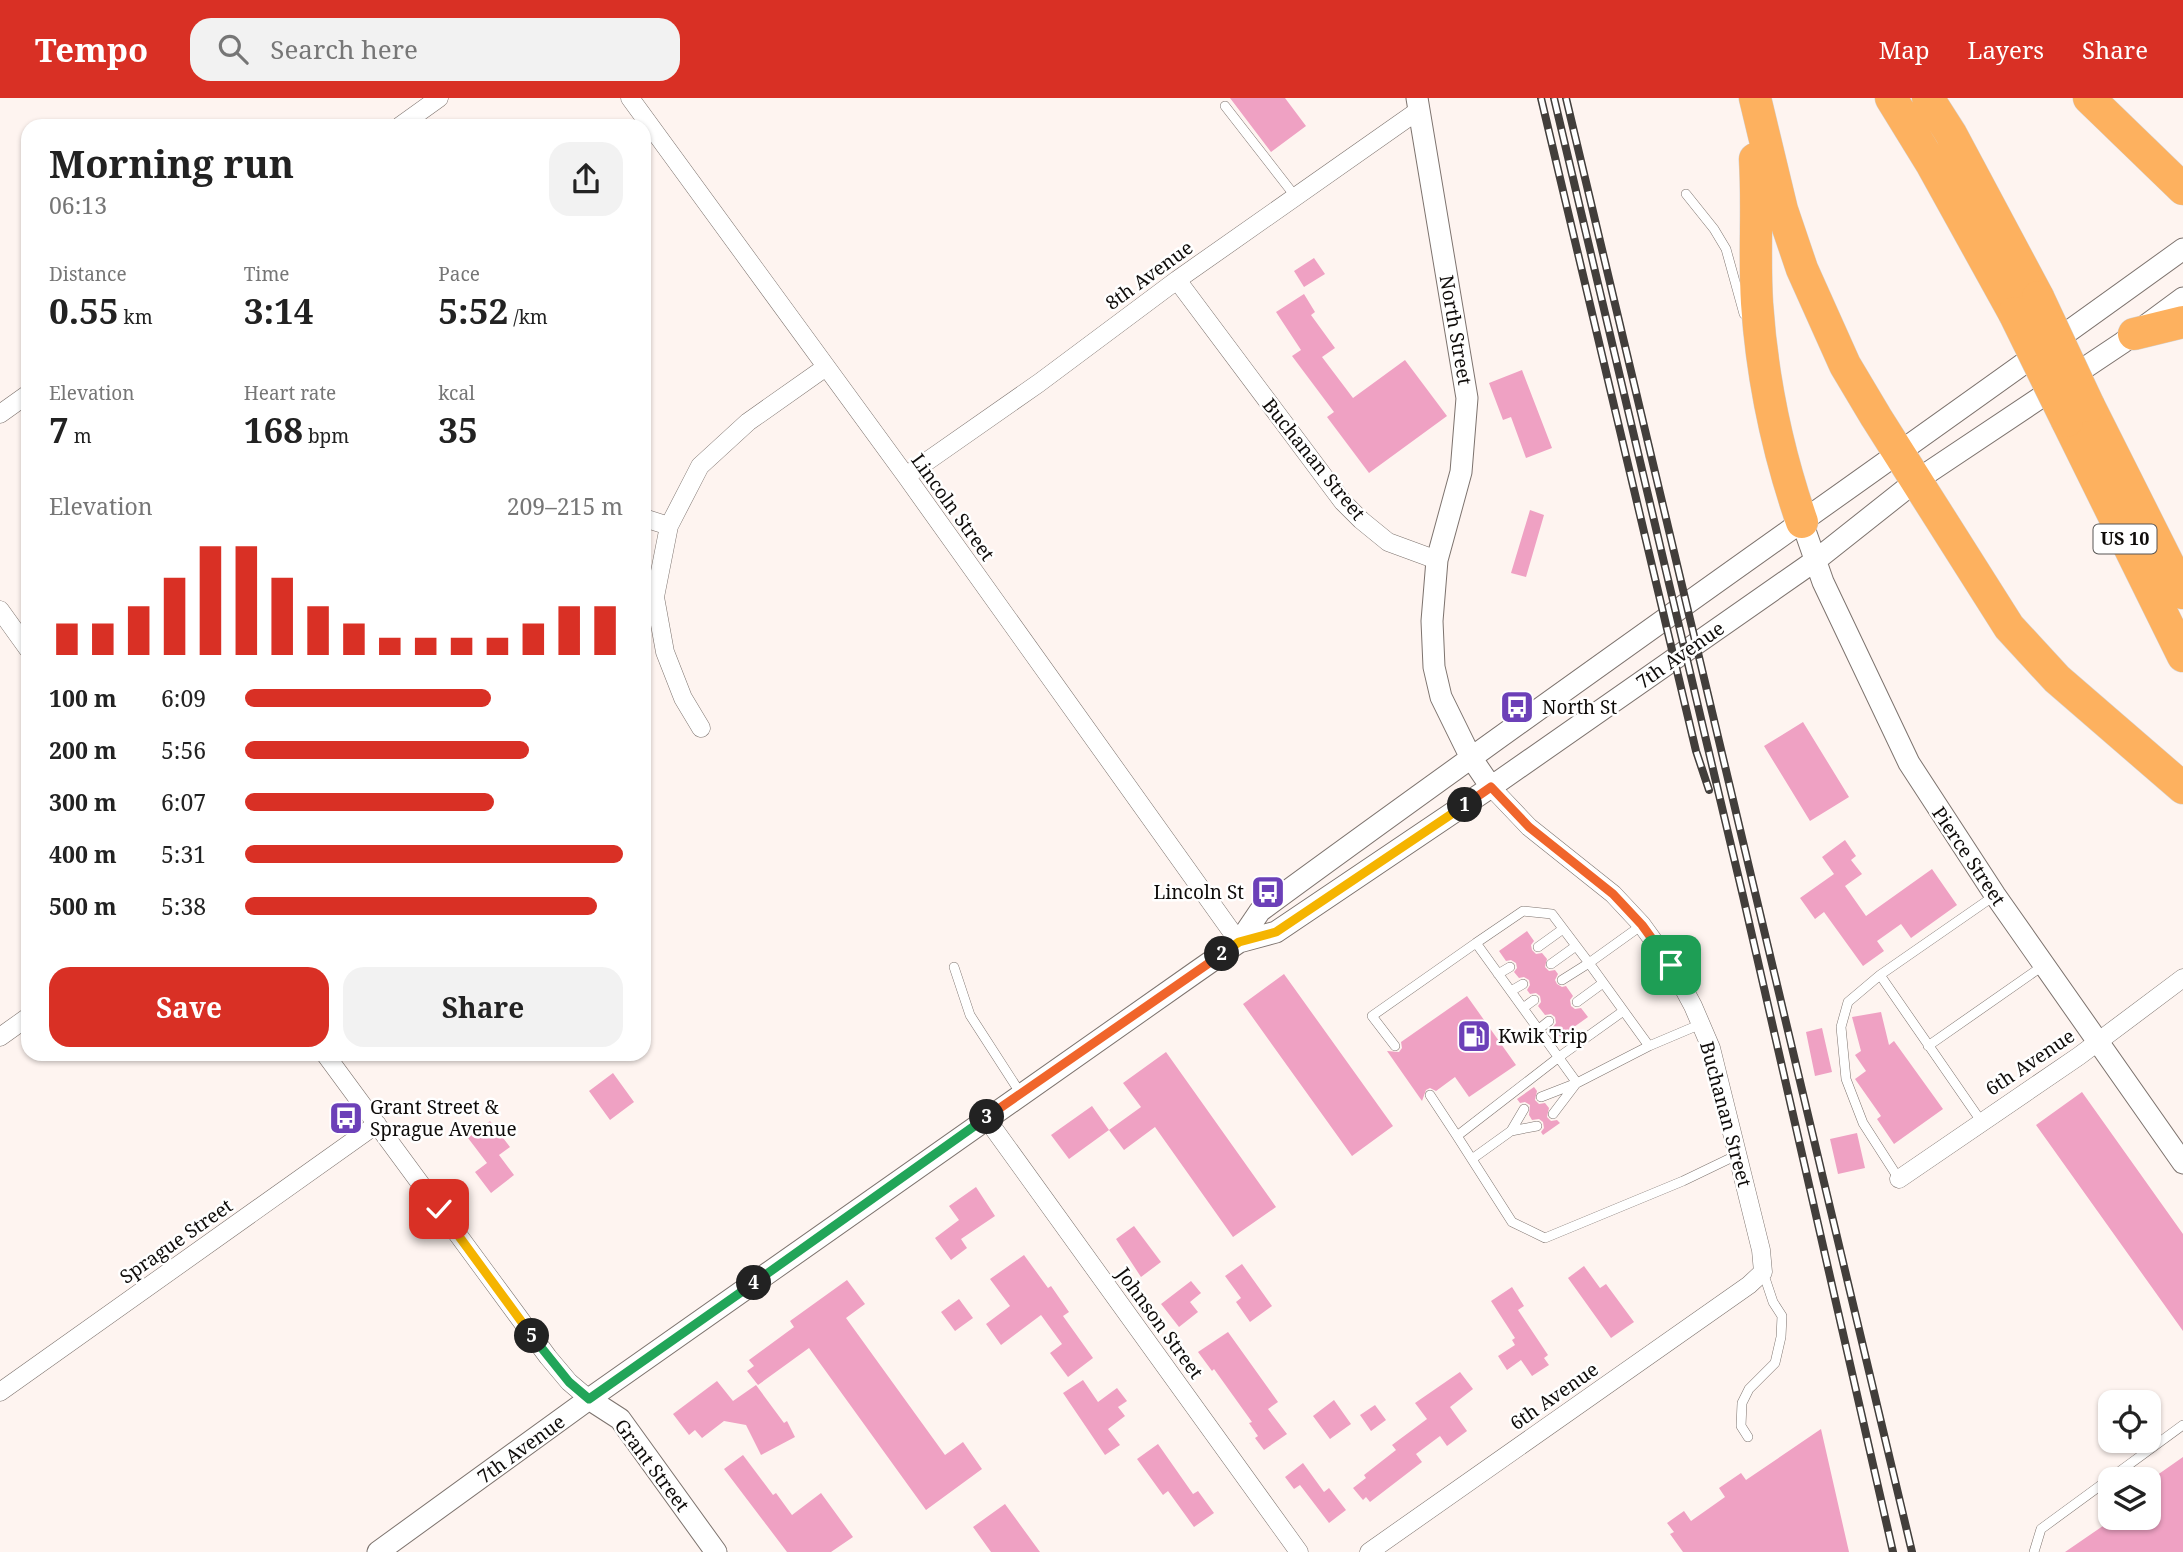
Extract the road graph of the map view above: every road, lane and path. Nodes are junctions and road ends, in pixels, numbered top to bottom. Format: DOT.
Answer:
graph roads {
  1 [pos="439,98"];
  2 [pos="630,98"];
  3 [pos="1753,98"];
  4 [pos="1891,98"];
  5 [pos="1928,98"];
  6 [pos="2089,98"];
  7 [pos="1418,104"];
  8 [pos="1225,106"];
  9 [pos="410,119"];
  10 [pos="645,119"];
  11 [pos="651,127"];
  12 [pos="2183,189"];
  13 [pos="1686,194"];
  14 [pos="1295,196"];
  15 [pos="2183,249"];
  16 [pos="1177,280"];
  17 [pos="2183,298"];
  18 [pos="2026,305"];
  19 [pos="2183,322"];
  20 [pos="2134,334"];
  21 [pos="826,367"];
  22 [pos="1767,375"];
  23 [pos="21,399"];
  24 [pos="0,414"];
  25 [pos="2078,414"];
  26 [pos="1899,454"];
  27 [pos="906,476"];
  28 [pos="1917,480"];
  29 [pos="651,520"];
  30 [pos="1802,523"];
  31 [pos="669,526"];
  32 [pos="1437,560"];
  33 [pos="1816,560"];
  34 [pos="2180,587"];
  35 [pos="651,596"];
  36 [pos="651,603"];
  37 [pos="0,610"];
  38 [pos="21,639"];
  39 [pos="2183,656"];
  40 [pos="701,728"];
  41 [pos="1470,756"];
  42 [pos="1491,787"];
  43 [pos="2183,788"];
  44 [pos="1994,895"];
  45 [pos="1642,925"];
  46 [pos="1563,929"];
  47 [pos="1239,942"];
  48 [pos="1476,943"];
  49 [pos="1576,946"];
  50 [pos="1538,947"];
  51 [pos="1588,963"];
  52 [pos="1550,964"];
  53 [pos="2043,965"];
  54 [pos="954,967"];
  55 [pos="1510,967"];
  56 [pos="1499,974"];
  57 [pos="1880,975"];
  58 [pos="2183,978"];
  59 [pos="1562,981"];
  60 [pos="1522,984"];
  61 [pos="1603,984"];
  62 [pos="1511,991"];
  63 [pos="1534,1000"];
  64 [pos="1577,1002"];
  65 [pos="1523,1008"];
  66 [pos="1622,1012"];
  67 [pos="1549,1021"];
  68 [pos="21,1022"];
  69 [pos="1701,1024"];
  70 [pos="1539,1029"];
  71 [pos="0,1037"];
  72 [pos="2097,1041"];
  73 [pos="1395,1046"];
  74 [pos="1649,1046"];
  75 [pos="1928,1046"];
  76 [pos="1559,1057"];
  77 [pos="330,1061"];
  78 [pos="1577,1083"];
  79 [pos="1021,1094"];
  80 [pos="1430,1095"];
  81 [pos="1541,1097"];
  82 [pos="1524,1109"];
  83 [pos="1553,1114"];
  84 [pos="986,1118"];
  85 [pos="1981,1121"];
  86 [pos="377,1124"];
  87 [pos="1537,1126"];
  88 [pos="1511,1131"];
  89 [pos="1457,1136"];
  90 [pos="1737,1156"];
  91 [pos="1472,1159"];
  92 [pos="2183,1163"];
  93 [pos="1899,1179"];
  94 [pos="1763,1272"];
  95 [pos="0,1392"];
  96 [pos="589,1399"];
  97 [pos="2183,1425"];
  98 [pos="1748,1437"];
  99 [pos="378,1552"];
  100 [pos="716,1552"];
  101 [pos="1299,1552"];
  102 [pos="1369,1552"];
  103 [pos="2034,1552"];
  1 -- 9 [label="street"];
  2 -- 10 [label="street, Lincoln Street"];
  3 -- 22 [label="highway"];
  3 -- 26 [label="highway"];
  4 -- 18 [label="highway, US 10"];
  5 -- 18 [label="highway, US 10"];
  6 -- 12 [label="highway"];
  7 -- 14 [label="street, 8th Avenue"];
  7 -- 32 [label="street, North Street"];
  8 -- 14 [label="lane"];
  11 -- 21 [label="street, Lincoln Street"];
  13 -- 22 [label="lane"];
  14 -- 16 [label="street, 8th Avenue"];
  15 -- 26 [label="street"];
  16 -- 27 [label="street, 8th Avenue"];
  16 -- 32 [label="street, Buchanan Street"];
  17 -- 20 [label="street, 7th Avenue"];
  18 -- 25 [label="highway, US 10, bridge"];
  19 -- 20 [label="highway"];
  20 -- 28 [label="street, 7th Avenue"];
  21 -- 27 [label="street, Lincoln Street"];
  21 -- 31 [label="street"];
  22 -- 30 [label="highway"];
  23 -- 24 [label="street"];
  25 -- 34 [label="highway, US 10"];
  25 -- 39 [label="highway, US 10"];
  26 -- 28 [label="highway"];
  26 -- 30 [label="street"];
  27 -- 47 [label="street, Lincoln Street"];
  28 -- 33 [label="street, 7th Avenue"];
  28 -- 43 [label="highway"];
  29 -- 31 [label="street"];
  30 -- 33 [label="street, Pierce Street"];
  30 -- 41 [label="street"];
  31 -- 35 [label="street"];
  32 -- 41 [label="street, Buchanan Street"];
  33 -- 42 [label="street, 7th Avenue"];
  33 -- 44 [label="street, Pierce Street"];
  36 -- 40 [label="street"];
  37 -- 38 [label="street"];
  41 -- 42 [label="street, Buchanan Street"];
  41 -- 47 [label="street"];
  42 -- 45 [label="street, Buchanan Street"];
  42 -- 47 [label="street, 7th Avenue"];
  44 -- 53 [label="street, Pierce Street"];
  44 -- 57 [label="lane"];
  45 -- 51 [label="lane"];
  45 -- 69 [label="street, Buchanan Street"];
  46 -- 48 [label="lane"];
  46 -- 49 [label="lane"];
  46 -- 50 [label="lane"];
  47 -- 79 [label="street, 7th Avenue"];
  48 -- 56 [label="lane"];
  48 -- 73 [label="lane"];
  49 -- 51 [label="lane"];
  49 -- 52 [label="lane"];
  51 -- 59 [label="lane"];
  51 -- 61 [label="lane"];
  53 -- 72 [label="street, Pierce Street"];
  53 -- 75 [label="lane"];
  54 -- 79 [label="lane"];
  55 -- 56 [label="lane"];
  56 -- 62 [label="lane"];
  57 -- 75 [label="lane"];
  57 -- 93 [label="lane"];
  58 -- 72 [label="street, 6th Avenue"];
  60 -- 62 [label="lane"];
  61 -- 64 [label="lane"];
  61 -- 66 [label="lane"];
  62 -- 65 [label="lane"];
  63 -- 65 [label="lane"];
  65 -- 70 [label="lane"];
  66 -- 74 [label="lane"];
  66 -- 76 [label="lane"];
  67 -- 70 [label="lane"];
  68 -- 71 [label="street"];
  69 -- 74 [label="lane"];
  69 -- 90 [label="street, Buchanan Street"];
  70 -- 76 [label="lane"];
  72 -- 85 [label="street, 6th Avenue"];
  72 -- 92 [label="street, Pierce Street"];
  74 -- 78 [label="lane"];
  75 -- 85 [label="lane"];
  76 -- 78 [label="lane"];
  76 -- 89 [label="lane"];
  77 -- 86 [label="street, Grant Street"];
  78 -- 81 [label="lane"];
  78 -- 83 [label="lane"];
  79 -- 84 [label="street, 7th Avenue"];
  80 -- 89 [label="lane"];
  82 -- 88 [label="lane"];
  84 -- 96 [label="street, 7th Avenue"];
  84 -- 101 [label="street, Johnson Street"];
  85 -- 93 [label="street, 6th Avenue"];
  86 -- 95 [label="street, Sprague Street"];
  86 -- 96 [label="street, Grant Street"];
  87 -- 88 [label="lane"];
  88 -- 91 [label="lane"];
  89 -- 91 [label="lane"];
  90 -- 91 [label="lane"];
  90 -- 94 [label="street, Buchanan Street"];
  94 -- 98 [label="lane"];
  94 -- 102 [label="street, 6th Avenue"];
  96 -- 99 [label="street, 7th Avenue"];
  96 -- 100 [label="street, Grant Street"];
  97 -- 103 [label="lane"];
}
